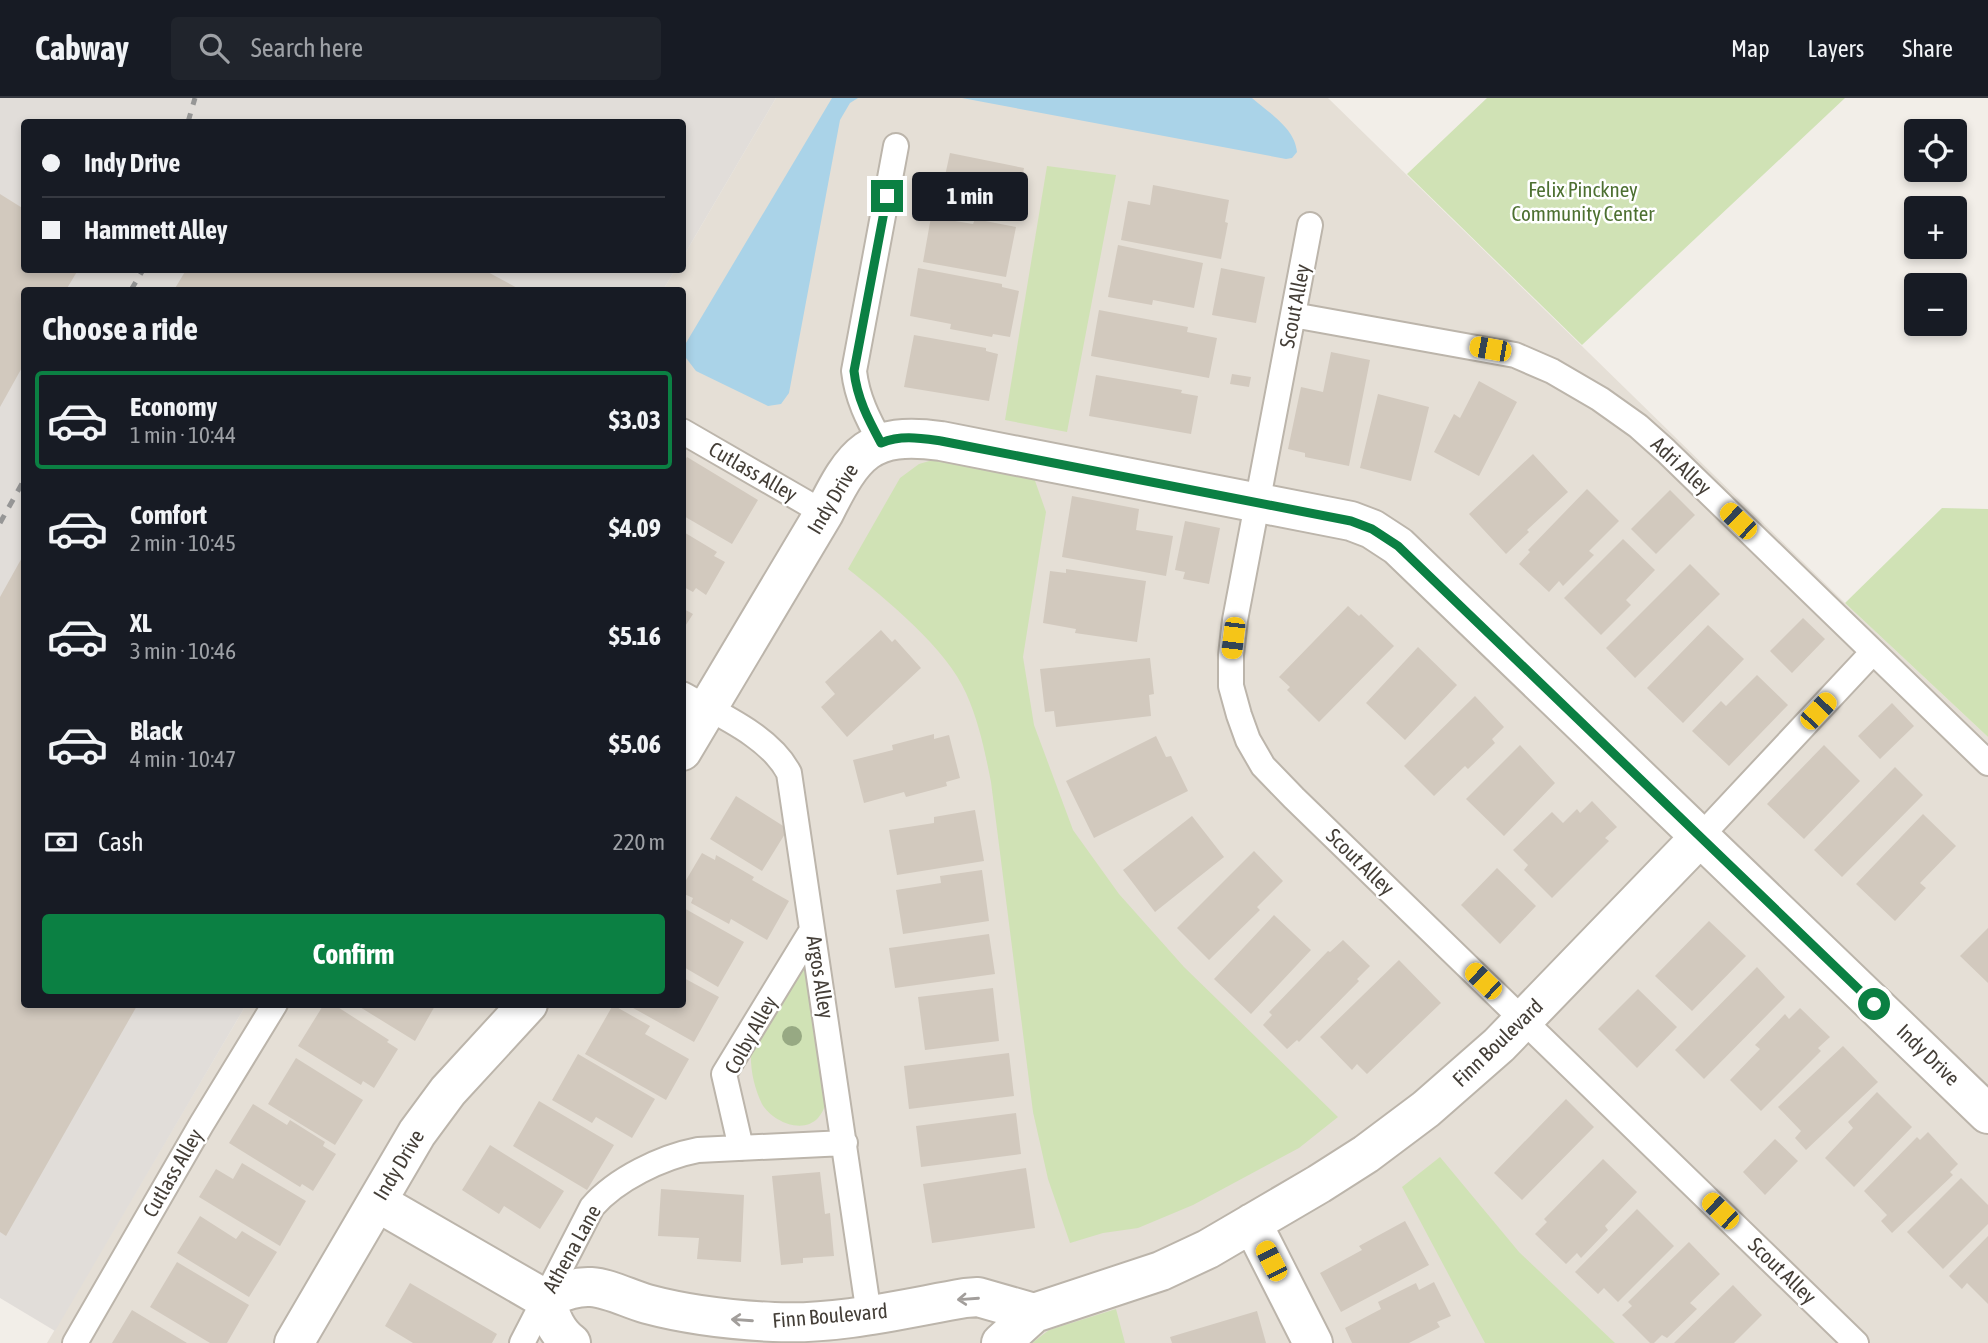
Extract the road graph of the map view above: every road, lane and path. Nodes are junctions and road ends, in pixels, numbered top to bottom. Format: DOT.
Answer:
graph roads {
  1 [pos="896,146"];
  2 [pos="1310,225"];
  3 [pos="1293,315"];
  4 [pos="686,433"];
  5 [pos="881,443"];
  6 [pos="1257,503"];
  7 [pos="824,513"];
  8 [pos="1873,652"];
  9 [pos="695,701"];
  10 [pos="686,736"];
  11 [pos="1988,764"];
  12 [pos="1700,837"];
  13 [pos="813,930"];
  14 [pos="273,1008"];
  15 [pos="524,1008"];
  16 [pos="1523,1020"];
  17 [pos="1988,1114"];
  18 [pos="845,1143"];
  19 [pos="741,1148"];
  20 [pos="377,1202"];
  21 [pos="1252,1223"];
  22 [pos="545,1299"];
  23 [pos="1034,1313"];
  24 [pos="869,1315"];
  25 [pos="75,1343"];
  26 [pos="294,1343"];
  27 [pos="522,1343"];
  28 [pos="571,1343"];
  29 [pos="1001,1343"];
  30 [pos="1313,1343"];
  31 [pos="1856,1343"];
  1 -- 5 [label="lane"];
  2 -- 3 [label="lane, Scout Alley"];
  3 -- 6 [label="lane, Scout Alley"];
  3 -- 8 [label="lane, Adri Alley"];
  4 -- 7 [label="lane, Cutlass Alley"];
  5 -- 6 [label="street, Indy Drive"];
  5 -- 7 [label="street, Indy Drive"];
  6 -- 12 [label="street, Indy Drive"];
  6 -- 16 [label="lane, Scout Alley"];
  7 -- 9 [label="street, Indy Drive"];
  8 -- 11 [label="lane, Adri Alley"];
  8 -- 12 [label="lane, Finn Boulevard"];
  9 -- 10 [label="street, Indy Drive"];
  9 -- 13 [label="lane, Argos Alley"];
  12 -- 16 [label="street, Finn Boulevard"];
  12 -- 17 [label="street, Indy Drive"];
  13 -- 18 [label="lane, Argos Alley"];
  13 -- 19 [label="lane, Colby Alley"];
  14 -- 25 [label="lane, Cutlass Alley"];
  15 -- 20 [label="street, Indy Drive"];
  16 -- 21 [label="street, Finn Boulevard"];
  16 -- 31 [label="lane, Scout Alley"];
  18 -- 19 [label="lane, Athena Lane"];
  18 -- 24 [label="lane, Argos Alley"];
  19 -- 22 [label="lane, Athena Lane"];
  20 -- 22 [label="street"];
  20 -- 26 [label="street, Indy Drive"];
  21 -- 23 [label="street, Finn Boulevard"];
  21 -- 30 [label="street"];
  24 -- 22 [label="street, Finn Boulevard, one-way"];
  22 -- 27 [label="lane, Athena Lane"];
  22 -- 28 [label="street"];
  23 -- 24 [label="street, Finn Boulevard, one-way"];
  23 -- 29 [label="street, Finn Boulevard"];
}
